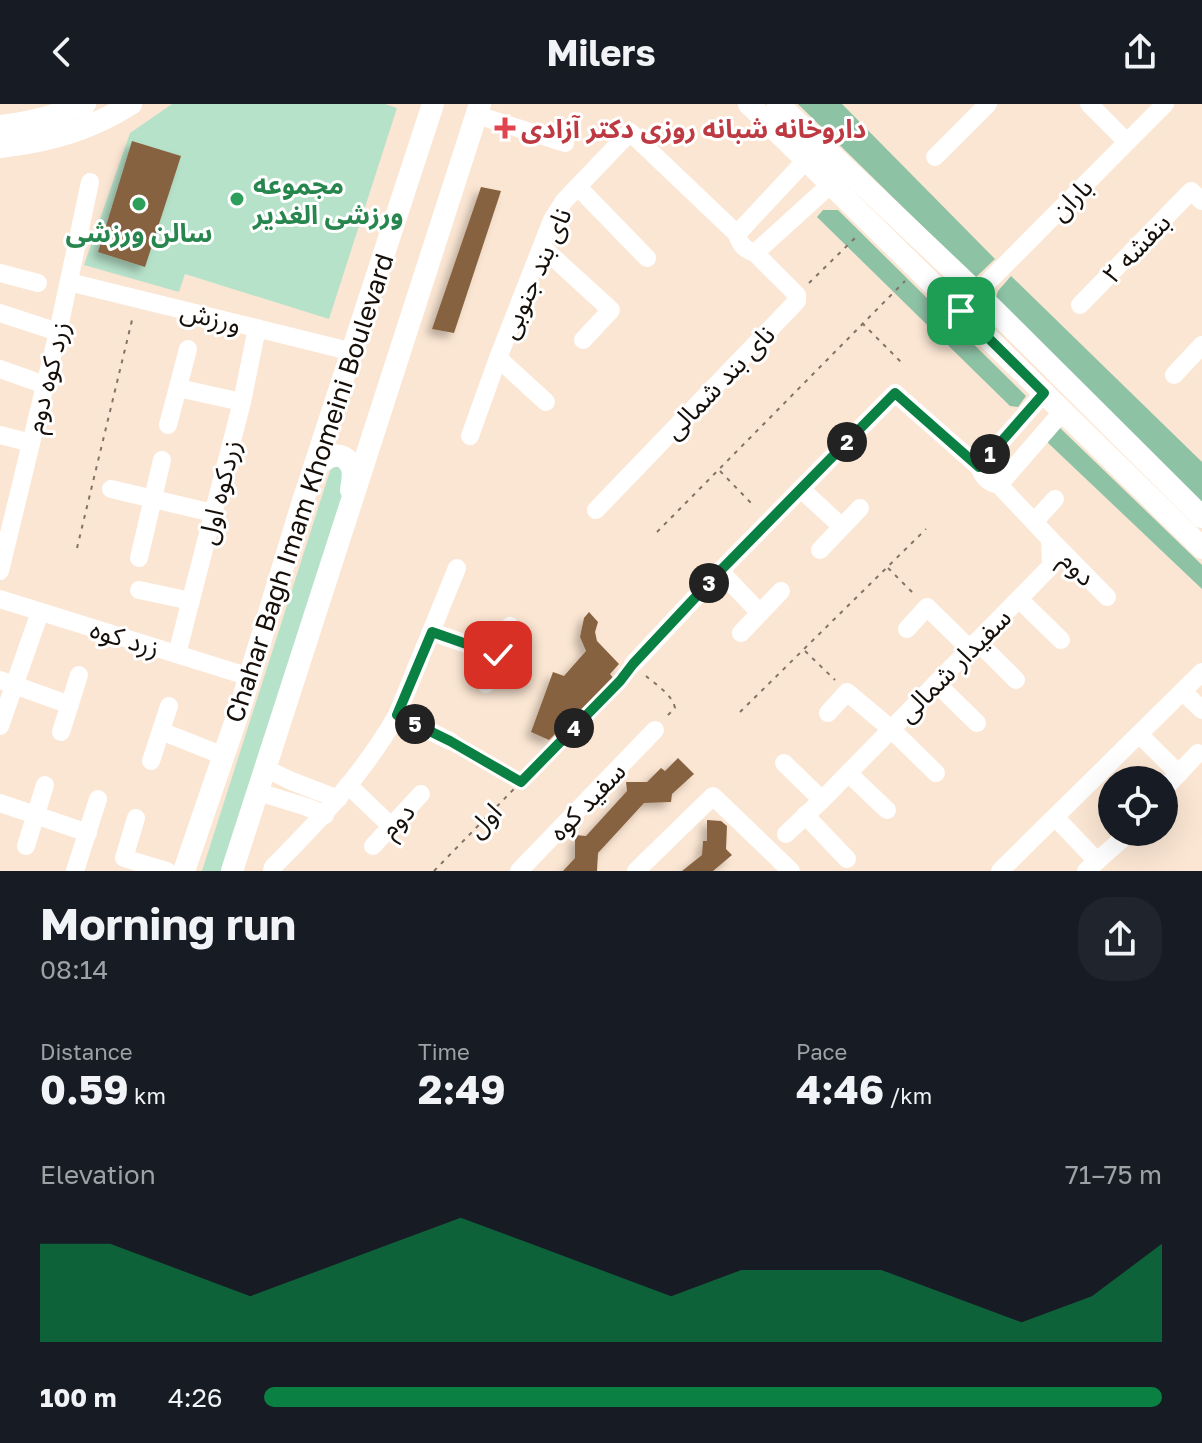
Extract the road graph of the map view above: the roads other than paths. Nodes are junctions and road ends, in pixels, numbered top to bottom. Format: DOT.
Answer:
graph roads {
  1 [pos="85,104"];
  2 [pos="131,104"];
  3 [pos="433,104"];
  4 [pos="749,104"];
  5 [pos="778,104"];
  6 [pos="988,104"];
  7 [pos="1089,104"];
  8 [pos="1165,104"];
  9 [pos="478,109"];
  10 [pos="0,126"];
  11 [pos="1127,142"];
  12 [pos="565,143"];
  13 [pos="0,147"];
  14 [pos="935,157"];
  15 [pos="806,160"];
  16 [pos="90,182"];
  17 [pos="831,184"];
  18 [pos="578,187"];
  19 [pos="1197,196"];
  20 [pos="737,234"];
  21 [pos="542,247"];
  22 [pos="755,253"];
  23 [pos="647,258"];
  24 [pos="0,273"];
  25 [pos="69,282"];
  26 [pos="38,283"];
  27 [pos="977,293"];
  28 [pos="1080,305"];
  29 [pos="0,313"];
  30 [pos="257,328"];
  31 [pos="58,332"];
  32 [pos="583,340"];
  33 [pos="1202,345"];
  34 [pos="188,349"];
  35 [pos="353,352"];
  36 [pos="498,358"];
  37 [pos="0,369"];
  38 [pos="1174,375"];
  39 [pos="45,385"];
  40 [pos="178,388"];
  41 [pos="340,389"];
  42 [pos="1044,393"];
  43 [pos="242,402"];
  44 [pos="546,402"];
  45 [pos="384,405"];
  46 [pos="1063,411"];
  47 [pos="168,425"];
  48 [pos="0,435"];
  49 [pos="470,436"];
  50 [pos="31,443"];
  51 [pos="162,460"];
  52 [pos="979,467"];
  53 [pos="999,485"];
  54 [pos="111,489"];
  55 [pos="801,489"];
  56 [pos="154,499"];
  57 [pos="1055,499"];
  58 [pos="302,504"];
  59 [pos="349,507"];
  60 [pos="860,508"];
  61 [pos="596,510"];
  62 [pos="213,513"];
  63 [pos="1201,514"];
  64 [pos="1034,522"];
  65 [pos="842,527"];
  66 [pos="5,529"];
  67 [pos="1050,539"];
  68 [pos="1202,548"];
  69 [pos="820,550"];
  70 [pos="139,558"];
  71 [pos="457,568"];
  72 [pos="0,571"];
  73 [pos="720,571"];
  74 [pos="139,590"];
  75 [pos="781,591"];
  76 [pos="1107,597"];
  77 [pos="0,599"];
  78 [pos="1019,599"];
  79 [pos="191,601"];
  80 [pos="40,612"];
  81 [pos="760,613"];
  82 [pos="510,626"];
  83 [pos="907,629"];
  84 [pos="432,632"];
  85 [pos="741,633"];
  86 [pos="1061,640"];
  87 [pos="974,645"];
  88 [pos="177,654"];
  89 [pos="498,655"];
  90 [pos="633,664"];
  91 [pos="1202,672"];
  92 [pos="79,675"];
  93 [pos="250,677"];
  94 [pos="1016,680"];
  95 [pos="7,682"];
  96 [pos="936,683"];
  97 [pos="486,684"];
  98 [pos="1183,692"];
  99 [pos="70,705"];
  100 [pos="169,706"];
  101 [pos="1202,710"];
  102 [pos="828,713"];
  103 [pos="397,715"];
  104 [pos="977,723"];
  105 [pos="0,726"];
  106 [pos="891,729"];
  107 [pos="655,730"];
  108 [pos="161,731"];
  109 [pos="61,732"];
  110 [pos="1139,734"];
  111 [pos="450,741"];
  112 [pos="1198,753"];
  113 [pos="224,756"];
  114 [pos="151,761"];
  115 [pos="784,763"];
  116 [pos="265,768"];
  117 [pos="848,773"];
  118 [pos="936,773"];
  119 [pos="1179,774"];
  120 [pos="45,785"];
  121 [pos="258,792"];
  122 [pos="343,792"];
  123 [pos="421,794"];
  124 [pos="98,799"];
  125 [pos="822,800"];
  126 [pos="0,803"];
  127 [pos="887,810"];
  128 [pos="35,815"];
  129 [pos="325,815"];
  130 [pos="805,815"];
  131 [pos="1055,817"];
  132 [pos="136,818"];
  133 [pos="392,827"];
  134 [pos="88,833"];
  135 [pos="786,834"];
  136 [pos="26,846"];
  137 [pos="373,846"];
  138 [pos="1114,846"];
  139 [pos="847,859"];
  140 [pos="1092,866"];
  141 [pos="272,870"];
  142 [pos="75,871"];
  143 [pos="167,871"];
  144 [pos="184,871"];
  145 [pos="232,871"];
  146 [pos="519,871"];
  147 [pos="636,871"];
  148 [pos="791,871"];
  149 [pos="1000,871"];
  1 -- 10 [label="main road"];
  2 -- 13 [label="main road"];
  3 -- 35 [label="main road, Chahar Bagh Imam Khomeini Boulevard"];
  4 -- 15 [label="main road"];
  5 -- 27 [label="main road"];
  6 -- 14 [label="street"];
  7 -- 11 [label="street"];
  8 -- 11 [label="street, باران"];
  9 -- 12 [label="street"];
  9 -- 45 [label="main road, Chahar Bagh Imam Khomeini Boulevard"];
  11 -- 27 [label="street, باران"];
  15 -- 17 [label="main road"];
  15 -- 20 [label="street"];
  16 -- 25 [label="street, زرد کوه دوم"];
  17 -- 22 [label="street"];
  17 -- 42 [label="main road"];
  18 -- 20 [label="street, نای بند جنوبی"];
  18 -- 21 [label="street, نای بند جنوبی"];
  18 -- 23 [label="street"];
  19 -- 28 [label="street, بنفشه ۲"];
  20 -- 22 [label="street"];
  21 -- 32 [label="street"];
  21 -- 36 [label="street, نای بند جنوبی"];
  22 -- 61 [label="street, نای بند شمالی"];
  24 -- 26 [label="street"];
  25 -- 30 [label="street, ورزش"];
  25 -- 31 [label="street, زرد کوه دوم"];
  27 -- 63 [label="main road"];
  29 -- 31 [label="street"];
  30 -- 35 [label="street, ورزش"];
  30 -- 43 [label="street, زردکوه اول"];
  31 -- 39 [label="street, زرد کوه دوم"];
  33 -- 38 [label="street"];
  34 -- 40 [label="street"];
  35 -- 41 [label="main road, Chahar Bagh Imam Khomeini Boulevard"];
  36 -- 44 [label="street"];
  36 -- 49 [label="street, نای بند جنوبی"];
  37 -- 39 [label="street"];
  39 -- 50 [label="street, زرد کوه دوم"];
  40 -- 43 [label="street"];
  40 -- 47 [label="street"];
  41 -- 45 [label="main road"];
  41 -- 58 [label="main road, Chahar Bagh Imam Khomeini Boulevard"];
  42 -- 46 [label="main road"];
  42 -- 52 [label="street"];
  43 -- 62 [label="street, زردکوه اول"];
  45 -- 59 [label="main road, Chahar Bagh Imam Khomeini Boulevard"];
  46 -- 53 [label="street"];
  46 -- 68 [label="main road"];
  48 -- 50 [label="street"];
  50 -- 66 [label="street, زرد کوه دوم"];
  51 -- 56 [label="street"];
  52 -- 53 [label="street"];
  52 -- 55 [label="street"];
  53 -- 64 [label="street"];
  54 -- 56 [label="street"];
  55 -- 65 [label="street"];
  55 -- 73 [label="street"];
  56 -- 62 [label="street"];
  56 -- 70 [label="street"];
  57 -- 64 [label="street"];
  58 -- 59 [label="main road"];
  58 -- 93 [label="main road, Chahar Bagh Imam Khomeini Boulevard"];
  59 -- 116 [label="main road, Chahar Bagh Imam Khomeini Boulevard"];
  60 -- 65 [label="street"];
  62 -- 79 [label="street, زردکوه اول"];
  64 -- 67 [label="street"];
  65 -- 69 [label="street"];
  66 -- 72 [label="street, زرد کوه دوم"];
  67 -- 76 [label="street, دوم"];
  67 -- 78 [label="street, سفیدار شمالی"];
  71 -- 84 [label="street"];
  73 -- 81 [label="street"];
  73 -- 90 [label="street"];
  74 -- 79 [label="street"];
  75 -- 81 [label="street"];
  77 -- 80 [label="street, زرد کوه"];
  78 -- 86 [label="street"];
  78 -- 87 [label="street, سفیدار شمالی"];
  79 -- 88 [label="street, زردکوه اول"];
  80 -- 88 [label="street, زرد کوه"];
  80 -- 95 [label="street"];
  81 -- 85 [label="street"];
  82 -- 89 [label="street"];
  83 -- 87 [label="street"];
  84 -- 89 [label="street"];
  84 -- 103 [label="street"];
  87 -- 94 [label="street"];
  87 -- 96 [label="street, سفیدار شمالی"];
  88 -- 93 [label="street, زرد کوه"];
  89 -- 97 [label="street"];
  91 -- 98 [label="street"];
  92 -- 99 [label="street"];
  93 -- 113 [label="main road, Chahar Bagh Imam Khomeini Boulevard"];
  95 -- 99 [label="street"];
  95 -- 105 [label="street"];
  96 -- 104 [label="street"];
  96 -- 106 [label="street, سفیدار شمالی"];
  98 -- 101 [label="street"];
  98 -- 110 [label="street"];
  99 -- 109 [label="street"];
  100 -- 108 [label="street"];
  102 -- 106 [label="street"];
  103 -- 111 [label="street"];
  103 -- 122 [label="street"];
  106 -- 117 [label="street, سفیدار شمالی"];
  106 -- 118 [label="street"];
  107 -- 146 [label="street, سفید کوه"];
  108 -- 113 [label="street"];
  108 -- 114 [label="street"];
  110 -- 119 [label="street"];
  110 -- 131 [label="street"];
  112 -- 119 [label="street"];
  113 -- 144 [label="main road, Chahar Bagh Imam Khomeini Boulevard"];
  115 -- 125 [label="street"];
  116 -- 121 [label="main road, Chahar Bagh Imam Khomeini Boulevard"];
  116 -- 122 [label="street"];
  117 -- 125 [label="street, سفیدار شمالی"];
  117 -- 127 [label="street"];
  120 -- 128 [label="street"];
  121 -- 129 [label="street"];
  121 -- 145 [label="main road, Chahar Bagh Imam Khomeini Boulevard"];
  122 -- 129 [label="street"];
  122 -- 133 [label="street"];
  123 -- 133 [label="street, دوم"];
  124 -- 134 [label="street"];
  125 -- 130 [label="street, سفیدار شمالی"];
  126 -- 128 [label="street"];
  128 -- 134 [label="street"];
  128 -- 136 [label="street"];
  129 -- 141 [label="street"];
  130 -- 135 [label="street, سفیدار شمالی"];
  130 -- 139 [label="street"];
  131 -- 140 [label="street"];
  131 -- 149 [label="street"];
  132 -- 143 [label="street"];
  133 -- 137 [label="street, دوم"];
  134 -- 142 [label="street"];
  138 -- 140 [label="street"];
  147 -- 148 [label="street"];
}
